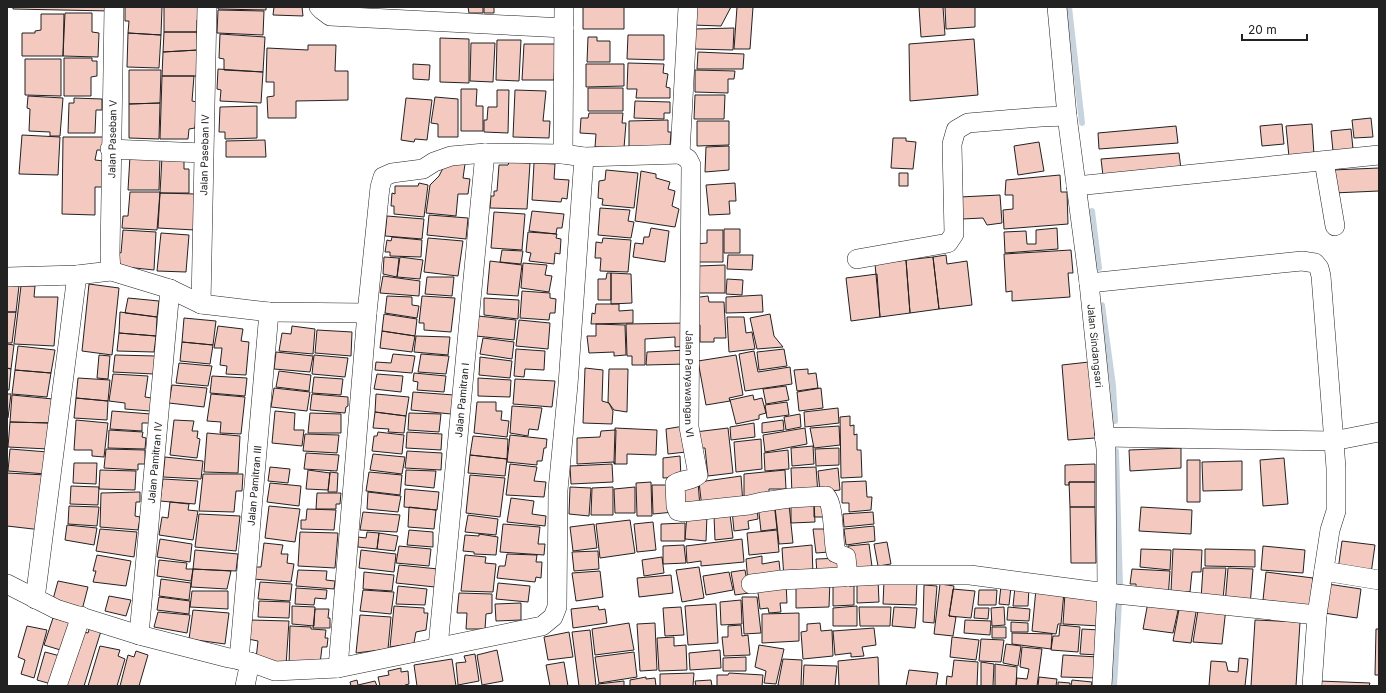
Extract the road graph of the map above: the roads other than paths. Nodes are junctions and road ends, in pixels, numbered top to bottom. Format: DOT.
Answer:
graph roads {
  1 [pos="114,7"];
  2 [pos="207,7"];
  3 [pos="319,7"];
  4 [pos="564,7"];
  5 [pos="688,7"];
  6 [pos="1058,7"];
  7 [pos="564,28"];
  8 [pos="1067,116"];
  9 [pos="110,149"];
  10 [pos="203,152"];
  11 [pos="485,153"];
  12 [pos="563,154"];
  13 [pos="680,154"];
  14 [pos="1379,155"];
  15 [pos="584,157"];
  16 [pos="1324,161"];
  17 [pos="1076,186"];
  18 [pos="1335,226"];
  19 [pos="857,259"];
  20 [pos="111,271"];
  21 [pos="77,275"];
  22 [pos="7,277"];
  23 [pos="1089,283"];
  24 [pos="170,289"];
  25 [pos="201,304"];
  26 [pos="269,312"];
  27 [pos="367,313"];
  28 [pos="1379,432"];
  29 [pos="1104,437"];
  30 [pos="1333,441"];
  31 [pos="1324,571"];
  32 [pos="848,577"];
  33 [pos="1379,580"];
  34 [pos="7,584"];
  35 [pos="751,584"];
  36 [pos="1116,594"];
  37 [pos="35,599"];
  38 [pos="1317,615"];
  39 [pos="81,616"];
  40 [pos="139,635"];
  41 [pos="438,647"];
  42 [pos="245,661"];
  43 [pos="338,668"];
  44 [pos="276,679"];
  45 [pos="57,686"];
  46 [pos="245,686"];
  47 [pos="1102,686"];
  48 [pos="1312,686"];
  1 -- 9 [label="street, Jalan Paseban V"];
  2 -- 10 [label="street, Jalan Paseban IV"];
  3 -- 7 [label="street"];
  4 -- 7 [label="street"];
  5 -- 13 [label="street"];
  6 -- 8 [label="street, Jalan Sindangsari"];
  7 -- 12 [label="street"];
  8 -- 17 [label="street, Jalan Sindangsari"];
  8 -- 19 [label="street"];
  9 -- 10 [label="street"];
  9 -- 20 [label="street, Jalan Paseban V"];
  10 -- 25 [label="street, Jalan Paseban IV"];
  11 -- 12 [label="street"];
  11 -- 27 [label="street"];
  11 -- 41 [label="street, Jalan Pamitran I"];
  12 -- 15 [label="street"];
  13 -- 15 [label="street"];
  13 -- 32 [label="street, Jalan Panyawangan VI"];
  14 -- 16 [label="street"];
  15 -- 41 [label="street"];
  16 -- 17 [label="street"];
  16 -- 18 [label="street"];
  17 -- 23 [label="street, Jalan Sindangsari"];
  20 -- 21 [label="street"];
  20 -- 24 [label="street"];
  21 -- 22 [label="street"];
  21 -- 37 [label="street"];
  23 -- 29 [label="street, Jalan Sindangsari"];
  23 -- 30 [label="street"];
  24 -- 25 [label="street"];
  24 -- 40 [label="street, Jalan Pamitran IV"];
  25 -- 26 [label="street"];
  26 -- 27 [label="street"];
  26 -- 42 [label="street, Jalan Pamitran III"];
  27 -- 43 [label="street"];
  28 -- 30 [label="street"];
  29 -- 30 [label="street"];
  29 -- 36 [label="street, Jalan Sindangsari"];
  30 -- 31 [label="street"];
  31 -- 33 [label="street"];
  31 -- 38 [label="street"];
  32 -- 35 [label="street"];
  32 -- 36 [label="street"];
  34 -- 37 [label="street"];
  36 -- 38 [label="street"];
  36 -- 47 [label="street, Jalan Sindangsari"];
  37 -- 39 [label="street"];
  38 -- 48 [label="street"];
  39 -- 40 [label="street"];
  39 -- 45 [label="street"];
  40 -- 42 [label="street"];
  41 -- 43 [label="street"];
  42 -- 44 [label="street"];
  42 -- 46 [label="street, Jalan Pamitran III"];
  43 -- 44 [label="street"];
}
